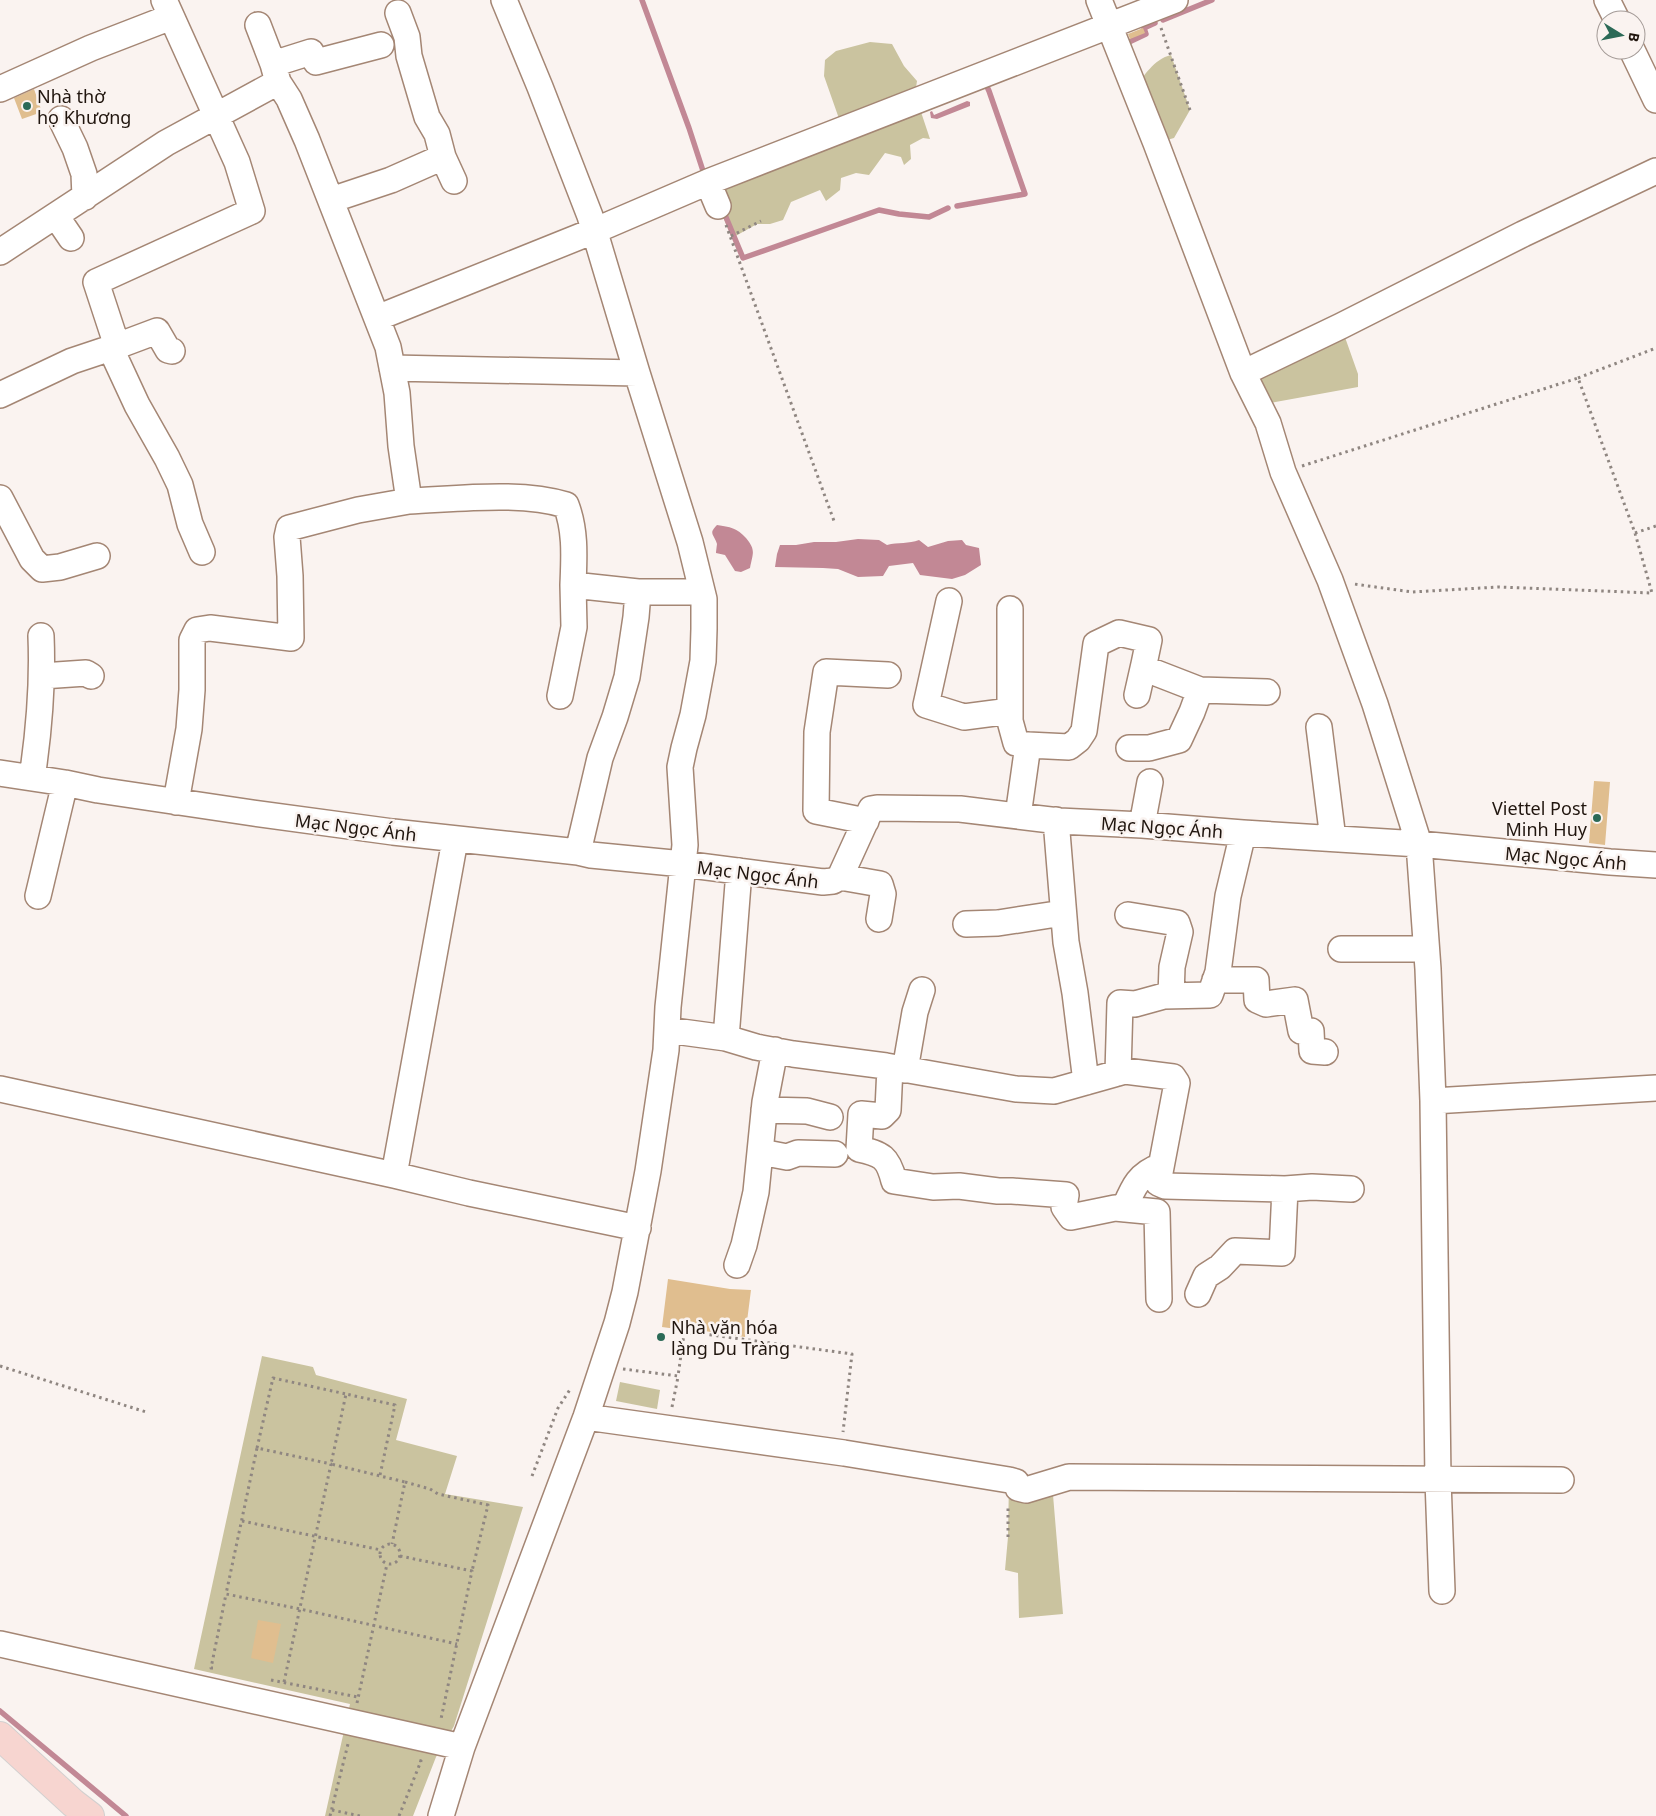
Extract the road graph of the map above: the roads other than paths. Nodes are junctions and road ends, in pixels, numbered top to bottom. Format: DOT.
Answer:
graph roads {
  1 [pos="504,0"];
  2 [pos="1099,0"];
  3 [pos="1164,4"];
  4 [pos="168,8"];
  5 [pos="398,13"];
  6 [pos="258,25"];
  7 [pos="1110,26"];
  8 [pos="380,45"];
  9 [pos="1637,60"];
  10 [pos="275,73"];
  11 [pos="0,89"];
  12 [pos="1656,100"];
  13 [pos="216,116"];
  14 [pos="61,119"];
  15 [pos="443,157"];
  16 [pos="1656,171"];
  17 [pos="454,181"];
  18 [pos="708,182"];
  19 [pos="85,197"];
  20 [pos="331,200"];
  21 [pos="718,206"];
  22 [pos="56,216"];
  23 [pos="594,231"];
  24 [pos="71,238"];
  25 [pos="0,252"];
  26 [pos="378,318"];
  27 [pos="114,348"];
  28 [pos="172,351"];
  29 [pos="392,368"];
  30 [pos="1243,372"];
  31 [pos="637,373"];
  32 [pos="0,395"];
  33 [pos="0,498"];
  34 [pos="409,501"];
  35 [pos="202,552"];
  36 [pos="97,556"];
  37 [pos="573,585"];
  38 [pos="638,592"];
  39 [pos="702,592"];
  40 [pos="949,601"];
  41 [pos="1010,609"];
  42 [pos="41,636"];
  43 [pos="1144,664"];
  44 [pos="888,675"];
  45 [pos="42,676"];
  46 [pos="91,676"];
  47 [pos="1200,690"];
  48 [pos="1267,692"];
  49 [pos="1137,695"];
  50 [pos="560,696"];
  51 [pos="1010,711"];
  52 [pos="1319,727"];
  53 [pos="1028,745"];
  54 [pos="1129,748"];
  55 [pos="0,773"];
  56 [pos="32,778"];
  57 [pos="1150,782"];
  58 [pos="65,783"];
  59 [pos="176,802"];
  60 [pos="1018,816"];
  61 [pos="1056,820"];
  62 [pos="866,821"];
  63 [pos="1142,825"];
  64 [pos="1243,833"];
  65 [pos="1333,838"];
  66 [pos="455,840"];
  67 [pos="1419,844"];
  68 [pos="578,852"];
  69 [pos="683,864"];
  70 [pos="1656,865"];
  71 [pos="739,871"];
  72 [pos="840,877"];
  73 [pos="38,896"];
  74 [pos="1063,913"];
  75 [pos="1128,915"];
  76 [pos="879,919"];
  77 [pos="966,924"];
  78 [pos="1341,948"];
  79 [pos="1426,949"];
  80 [pos="1215,980"];
  81 [pos="922,990"];
  82 [pos="1171,996"];
  83 [pos="667,1030"];
  84 [pos="726,1038"];
  85 [pos="775,1050"];
  86 [pos="1325,1052"];
  87 [pos="898,1068"];
  88 [pos="1118,1073"];
  89 [pos="1086,1082"];
  90 [pos="1656,1088"];
  91 [pos="0,1089"];
  92 [pos="1433,1101"];
  93 [pos="764,1110"];
  94 [pos="830,1117"];
  95 [pos="761,1152"];
  96 [pos="835,1154"];
  97 [pos="1161,1166"];
  98 [pos="394,1175"];
  99 [pos="1285,1189"];
  100 [pos="1351,1189"];
  101 [pos="1124,1209"];
  102 [pos="644,1237"];
  103 [pos="737,1265"];
  104 [pos="1198,1294"];
  105 [pos="1159,1299"];
  106 [pos="586,1417"];
  107 [pos="1438,1480"];
  108 [pos="1561,1480"];
  109 [pos="1442,1591"];
  110 [pos="0,1644"];
  111 [pos="0,1736"];
  112 [pos="462,1747"];
  113 [pos="90,1816"];
  114 [pos="441,1816"];
  1 -- 23 [label="street"];
  2 -- 7 [label="street"];
  3 -- 7 [label="street"];
  4 -- 11 [label="street"];
  4 -- 13 [label="street"];
  5 -- 15 [label="street"];
  6 -- 10 [label="street"];
  7 -- 18 [label="street"];
  7 -- 30 [label="street"];
  8 -- 10 [label="street"];
  9 -- 12 [label="street"];
  10 -- 13 [label="street"];
  10 -- 20 [label="street"];
  13 -- 19 [label="street"];
  13 -- 27 [label="street"];
  14 -- 19 [label="street"];
  15 -- 17 [label="street"];
  15 -- 20 [label="street"];
  16 -- 30 [label="street"];
  18 -- 21 [label="street"];
  18 -- 23 [label="street"];
  19 -- 22 [label="street"];
  20 -- 26 [label="street"];
  22 -- 24 [label="street"];
  22 -- 25 [label="street"];
  23 -- 26 [label="street"];
  23 -- 31 [label="street"];
  26 -- 29 [label="street"];
  27 -- 28 [label="street"];
  27 -- 32 [label="street"];
  27 -- 35 [label="street"];
  29 -- 31 [label="street"];
  29 -- 34 [label="street"];
  30 -- 67 [label="street"];
  31 -- 39 [label="street"];
  33 -- 36 [label="street"];
  34 -- 37 [label="street"];
  34 -- 59 [label="street"];
  37 -- 38 [label="street"];
  37 -- 50 [label="street"];
  38 -- 39 [label="street"];
  38 -- 68 [label="street"];
  39 -- 69 [label="street"];
  40 -- 51 [label="street"];
  41 -- 51 [label="street"];
  42 -- 45 [label="street"];
  43 -- 47 [label="street"];
  43 -- 49 [label="street"];
  43 -- 53 [label="street"];
  44 -- 62 [label="street"];
  45 -- 46 [label="street"];
  45 -- 56 [label="street"];
  47 -- 48 [label="street"];
  47 -- 54 [label="street"];
  51 -- 53 [label="street"];
  52 -- 65 [label="street"];
  53 -- 60 [label="street"];
  55 -- 56 [label="street, Mạc Ngọc Ánh"];
  56 -- 58 [label="street, Mạc Ngọc Ánh"];
  57 -- 63 [label="street"];
  58 -- 59 [label="street, Mạc Ngọc Ánh"];
  58 -- 73 [label="street"];
  59 -- 66 [label="street, Mạc Ngọc Ánh"];
  60 -- 61 [label="street, Mạc Ngọc Ánh"];
  60 -- 62 [label="street, Mạc Ngọc Ánh"];
  61 -- 63 [label="street, Mạc Ngọc Ánh"];
  61 -- 74 [label="street"];
  62 -- 72 [label="street, Mạc Ngọc Ánh"];
  63 -- 64 [label="street, Mạc Ngọc Ánh"];
  64 -- 65 [label="street, Mạc Ngọc Ánh"];
  64 -- 80 [label="street"];
  65 -- 67 [label="street, Mạc Ngọc Ánh"];
  66 -- 68 [label="street, Mạc Ngọc Ánh"];
  66 -- 98 [label="street"];
  67 -- 70 [label="street, Mạc Ngọc Ánh"];
  67 -- 79 [label="street"];
  68 -- 69 [label="street, Mạc Ngọc Ánh"];
  69 -- 71 [label="street, Mạc Ngọc Ánh"];
  69 -- 83 [label="street"];
  71 -- 72 [label="street, Mạc Ngọc Ánh"];
  71 -- 84 [label="street"];
  72 -- 76 [label="street"];
  74 -- 77 [label="street"];
  74 -- 89 [label="street"];
  75 -- 82 [label="street"];
  78 -- 79 [label="street"];
  79 -- 92 [label="street"];
  80 -- 82 [label="street"];
  80 -- 86 [label="street"];
  81 -- 87 [label="street"];
  82 -- 88 [label="street"];
  83 -- 84 [label="street"];
  83 -- 102 [label="street"];
  84 -- 85 [label="street"];
  85 -- 87 [label="street"];
  85 -- 93 [label="street"];
  87 -- 89 [label="street"];
  87 -- 101 [label="street"];
  88 -- 89 [label="street"];
  88 -- 97 [label="street"];
  90 -- 92 [label="street"];
  91 -- 98 [label="street"];
  92 -- 107 [label="street"];
  93 -- 94 [label="street"];
  93 -- 95 [label="street"];
  95 -- 96 [label="street"];
  95 -- 103 [label="street"];
  97 -- 99 [label="street"];
  97 -- 101 [label="street"];
  98 -- 102 [label="street"];
  99 -- 100 [label="street"];
  99 -- 104 [label="street"];
  101 -- 105 [label="street"];
  102 -- 106 [label="street"];
  106 -- 107 [label="street"];
  106 -- 112 [label="street"];
  107 -- 108 [label="street"];
  107 -- 109 [label="street"];
  110 -- 112 [label="street"];
  111 -- 113 [label="main road"];
  112 -- 114 [label="street"];
}
